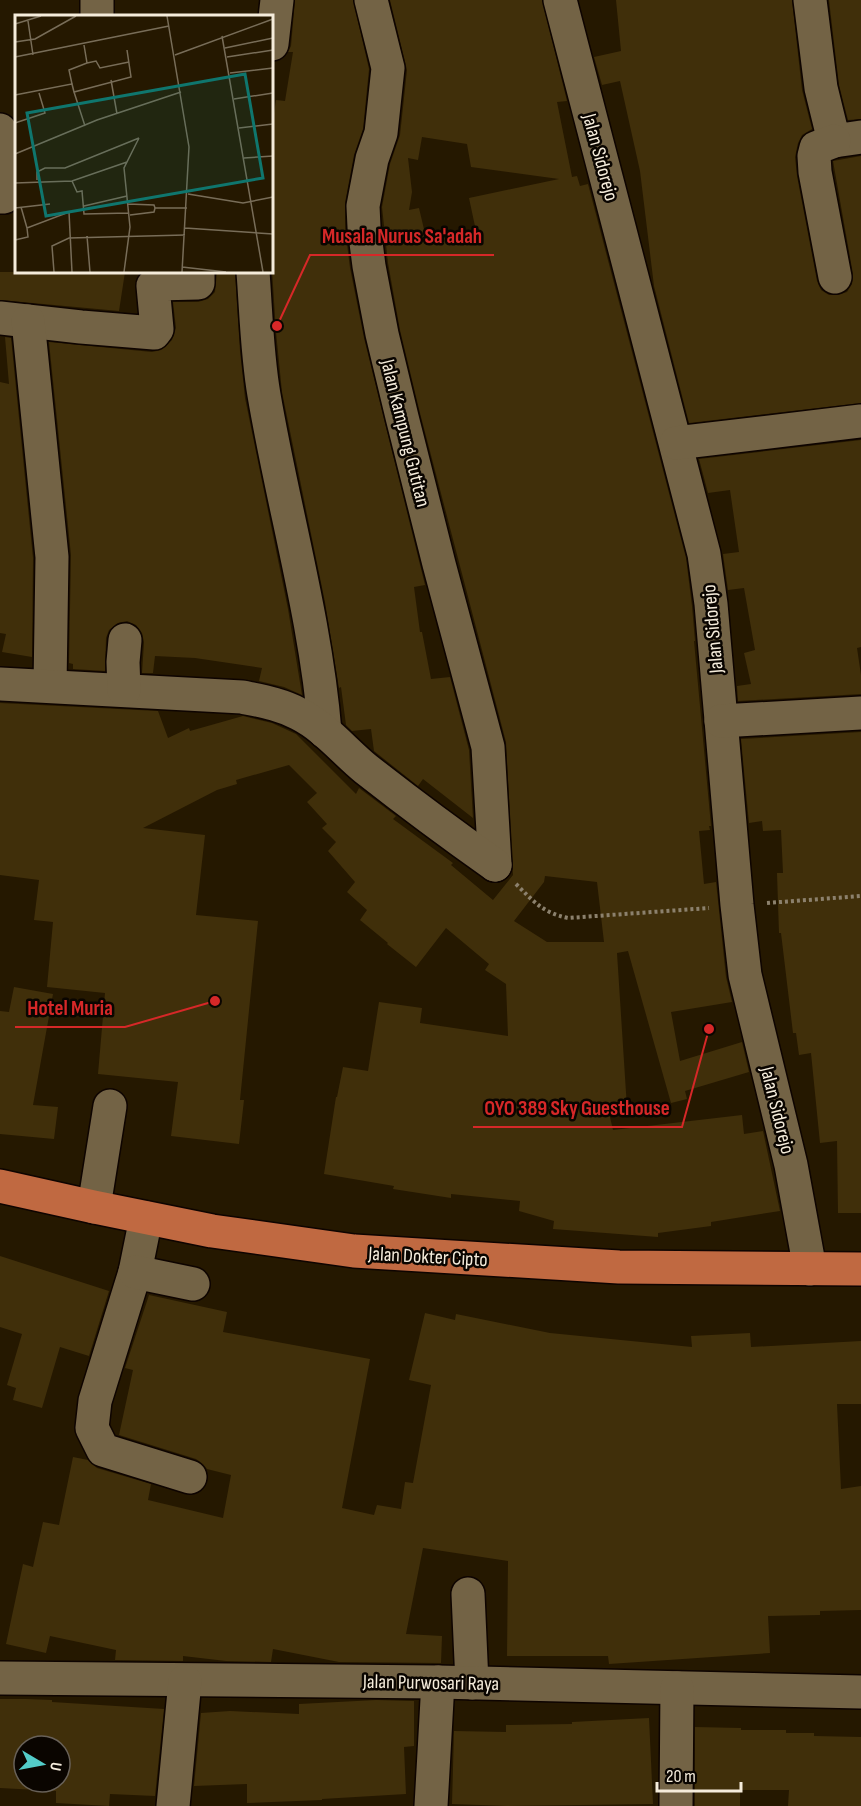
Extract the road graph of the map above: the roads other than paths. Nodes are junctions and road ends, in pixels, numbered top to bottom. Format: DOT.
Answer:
graph roads {
  1 [pos="277,0"];
  2 [pos="371,0"];
  3 [pos="560,0"];
  4 [pos="810,0"];
  5 [pos="273,35"];
  6 [pos="0,130"];
  7 [pos="847,139"];
  8 [pos="2,197"];
  9 [pos="198,273"];
  10 [pos="253,273"];
  11 [pos="835,277"];
  12 [pos="14,320"];
  13 [pos="861,420"];
  14 [pos="676,443"];
  15 [pos="125,640"];
  16 [pos="0,684"];
  17 [pos="50,686"];
  18 [pos="124,690"];
  19 [pos="861,713"];
  20 [pos="721,721"];
  21 [pos="326,732"];
  22 [pos="110,1106"];
  23 [pos="0,1186"];
  24 [pos="94,1208"];
  25 [pos="146,1218"];
  26 [pos="810,1269"];
  27 [pos="861,1269"];
  28 [pos="135,1272"];
  29 [pos="193,1284"];
  30 [pos="190,1477"];
  31 [pos="468,1594"];
  32 [pos="0,1678"];
  33 [pos="185,1681"];
  34 [pos="438,1682"];
  35 [pos="472,1683"];
  36 [pos="678,1688"];
  37 [pos="861,1692"];
  38 [pos="172,1806"];
  39 [pos="431,1806"];
  40 [pos="675,1806"];
  1 -- 5 [label="street"];
  2 -- 21 [label="street, Jalan Kampung Gutitan"];
  3 -- 14 [label="street, Jalan Sidorejo"];
  4 -- 7 [label="street"];
  6 -- 8 [label="street"];
  7 -- 11 [label="street"];
  9 -- 12 [label="street"];
  10 -- 21 [label="street"];
  12 -- 17 [label="street"];
  13 -- 14 [label="street"];
  14 -- 20 [label="street, Jalan Sidorejo"];
  15 -- 18 [label="street"];
  16 -- 17 [label="street"];
  17 -- 18 [label="street"];
  18 -- 21 [label="street"];
  19 -- 20 [label="street"];
  20 -- 26 [label="street, Jalan Sidorejo"];
  22 -- 24 [label="street"];
  23 -- 24 [label="highway, Jalan Dokter Cipto"];
  24 -- 25 [label="highway, Jalan Dokter Cipto"];
  25 -- 26 [label="highway, Jalan Dokter Cipto"];
  25 -- 28 [label="street"];
  26 -- 27 [label="highway, Jalan Dokter Cipto"];
  28 -- 29 [label="street"];
  28 -- 30 [label="street"];
  31 -- 35 [label="street"];
  32 -- 33 [label="street, Jalan Purwosari Raya"];
  33 -- 34 [label="street, Jalan Purwosari Raya"];
  33 -- 38 [label="street"];
  34 -- 35 [label="street, Jalan Purwosari Raya"];
  34 -- 39 [label="street"];
  35 -- 36 [label="street, Jalan Purwosari Raya"];
  36 -- 37 [label="street, Jalan Purwosari Raya"];
  36 -- 40 [label="street"];
}
